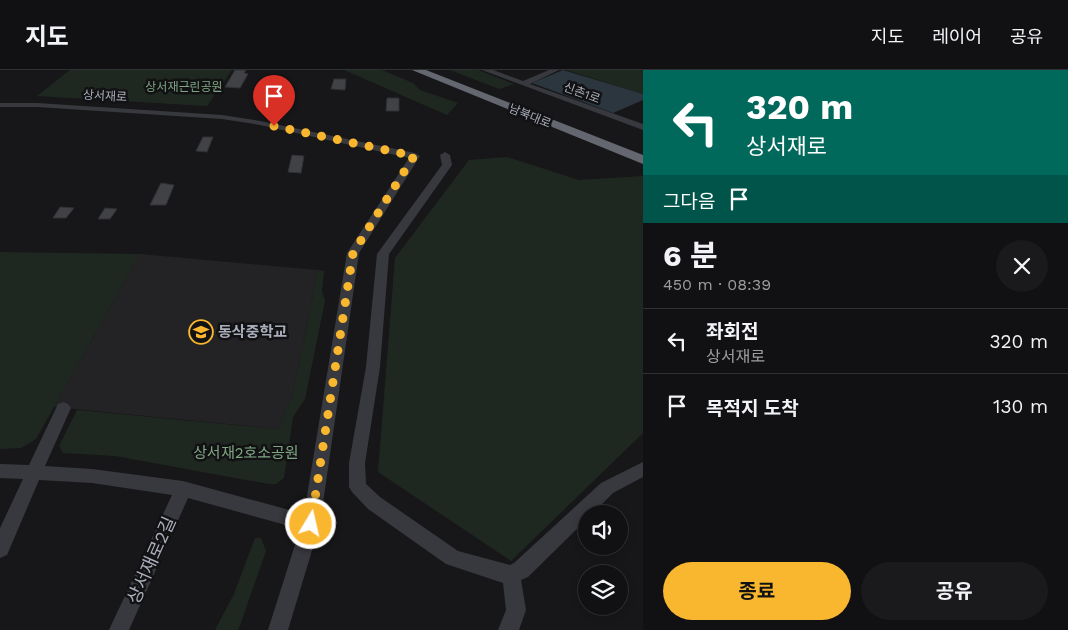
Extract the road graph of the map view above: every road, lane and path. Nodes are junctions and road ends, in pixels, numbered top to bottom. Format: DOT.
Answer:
graph roads {
  1 [pos="417,70"];
  2 [pos="437,70"];
  3 [pos="486,70"];
  4 [pos="555,70"];
  5 [pos="523,84"];
  6 [pos="0,106"];
  7 [pos="643,127"];
  8 [pos="643,148"];
  9 [pos="445,155"];
  10 [pos="643,160"];
  11 [pos="63,408"];
  12 [pos="643,469"];
  13 [pos="0,471"];
  14 [pos="34,472"];
  15 [pos="183,490"];
  16 [pos="311,524"];
  17 [pos="0,549"];
  18 [pos="510,574"];
  19 [pos="119,630"];
  20 [pos="278,630"];
  21 [pos="508,630"];
  1 -- 10 [label="highway, 남북대로"];
  2 -- 8 [label="highway, 남북대로"];
  3 -- 5 [label="street, 신촌1로"];
  4 -- 5 [label="street"];
  5 -- 7 [label="street, 신촌1로"];
  6 -- 16 [label="street, 상서재로"];
  9 -- 18 [label="street"];
  11 -- 14 [label="street"];
  12 -- 18 [label="street"];
  13 -- 14 [label="street"];
  14 -- 15 [label="street"];
  14 -- 17 [label="street"];
  15 -- 16 [label="street"];
  15 -- 19 [label="street, 상서재로2길"];
  16 -- 20 [label="street"];
  18 -- 21 [label="street"];
}
